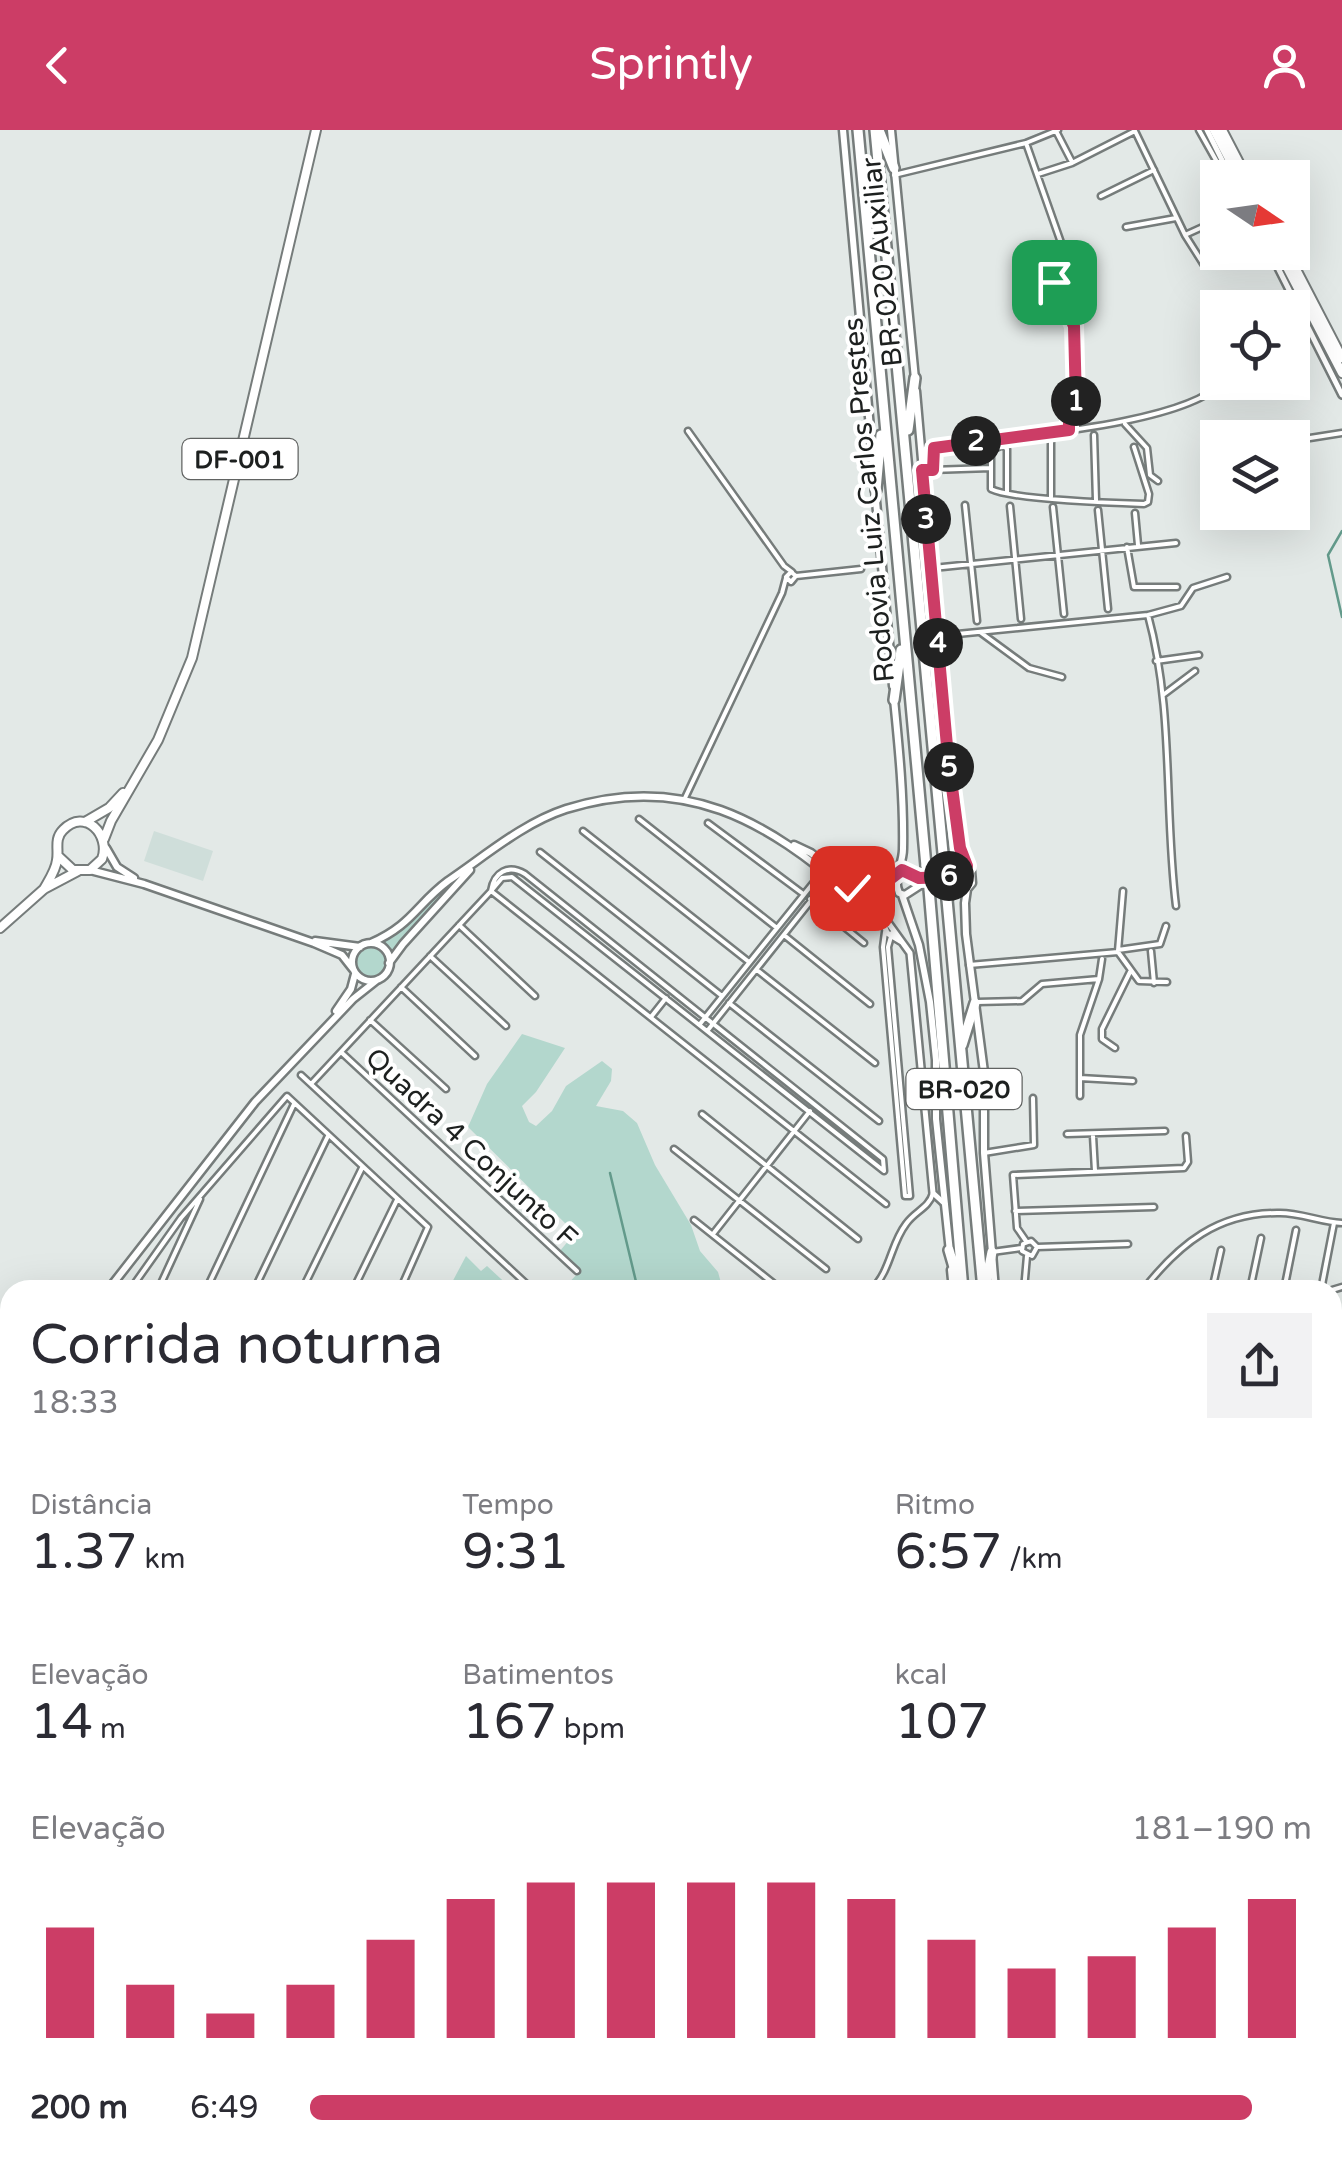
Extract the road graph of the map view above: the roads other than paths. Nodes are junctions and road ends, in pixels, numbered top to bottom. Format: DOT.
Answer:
graph roads {
  1 [pos="316,130"];
  2 [pos="843,130"];
  3 [pos="858,130"];
  4 [pos="877,130"];
  5 [pos="891,130"];
  6 [pos="1057,130"];
  7 [pos="1203,130"];
  8 [pos="1214,130"];
  9 [pos="1222,130"];
  10 [pos="1026,143"];
  11 [pos="1218,160"];
  12 [pos="1230,160"];
  13 [pos="1238,160"];
  14 [pos="1072,162"];
  15 [pos="1154,170"];
  16 [pos="894,172"];
  17 [pos="1038,174"];
  18 [pos="1101,196"];
  19 [pos="1176,218"];
  20 [pos="1126,227"];
  21 [pos="1200,229"];
  22 [pos="1185,236"];
  23 [pos="1063,247"];
  24 [pos="1065,254"];
  25 [pos="1200,258"];
  26 [pos="888,270"];
  27 [pos="1279,270"];
  28 [pos="1288,270"];
  29 [pos="1296,270"];
  30 [pos="870,275"];
  31 [pos="1342,358"];
  32 [pos="1342,373"];
  33 [pos="915,378"];
  34 [pos="1342,395"];
  35 [pos="1200,397"];
  36 [pos="882,412"];
  37 [pos="1124,422"];
  38 [pos="1069,430"];
  39 [pos="688,431"];
  40 [pos="1342,433"];
  41 [pos="1094,435"];
  42 [pos="1310,437"];
  43 [pos="1051,439"];
  44 [pos="1134,447"];
  45 [pos="906,448"];
  46 [pos="991,468"];
  47 [pos="922,470"];
  48 [pos="933,470"];
  49 [pos="1158,481"];
  50 [pos="876,490"];
  51 [pos="1007,493"];
  52 [pos="1052,497"];
  53 [pos="1096,500"];
  54 [pos="965,505"];
  55 [pos="1010,506"];
  56 [pos="1054,507"];
  57 [pos="1098,510"];
  58 [pos="1135,513"];
  59 [pos="1176,542"];
  60 [pos="1138,545"];
  61 [pos="1128,546"];
  62 [pos="1102,550"];
  63 [pos="1058,554"];
  64 [pos="1016,558"];
  65 [pos="970,562"];
  66 [pos="930,568"];
  67 [pos="862,570"];
  68 [pos="791,577"];
  69 [pos="1227,577"];
  70 [pos="1177,587"];
  71 [pos="1108,609"];
  72 [pos="919,612"];
  73 [pos="1064,614"];
  74 [pos="1148,615"];
  75 [pos="1021,620"];
  76 [pos="977,621"];
  77 [pos="904,632"];
  78 [pos="980,632"];
  79 [pos="937,636"];
  80 [pos="1198,655"];
  81 [pos="1156,661"];
  82 [pos="940,662"];
  83 [pos="1195,671"];
  84 [pos="1062,677"];
  85 [pos="1161,696"];
  86 [pos="894,700"];
  87 [pos="930,729"];
  88 [pos="912,734"];
  89 [pos="948,757"];
  90 [pos="136,779"];
  91 [pos="937,790"];
  92 [pos="684,800"];
  93 [pos="639,819"];
  94 [pos="85,822"];
  95 [pos="708,823"];
  96 [pos="583,831"];
  97 [pos="783,840"];
  98 [pos="105,843"];
  99 [pos="540,852"];
  100 [pos="58,856"];
  101 [pos="479,860"];
  102 [pos="816,865"];
  103 [pos="967,866"];
  104 [pos="90,870"];
  105 [pos="902,870"];
  106 [pos="78,871"];
  107 [pos="831,873"];
  108 [pos="896,876"];
  109 [pos="818,877"];
  110 [pos="144,884"];
  111 [pos="839,884"];
  112 [pos="44,889"];
  113 [pos="967,889"];
  114 [pos="491,891"];
  115 [pos="858,891"];
  116 [pos="1123,891"];
  117 [pos="900,893"];
  118 [pos="804,895"];
  119 [pos="554,896"];
  120 [pos="812,901"];
  121 [pos="549,904"];
  122 [pos="1176,906"];
  123 [pos="459,925"];
  124 [pos="1166,926"];
  125 [pos="0,928"];
  126 [pos="777,928"];
  127 [pos="890,930"];
  128 [pos="784,935"];
  129 [pos="299,938"];
  130 [pos="371,943"];
  131 [pos="765,943"];
  132 [pos="864,944"];
  133 [pos="360,947"];
  134 [pos="773,949"];
  135 [pos="1118,951"];
  136 [pos="1151,951"];
  137 [pos="430,956"];
  138 [pos="1102,959"];
  139 [pos="749,962"];
  140 [pos="389,963"];
  141 [pos="969,965"];
  142 [pos="743,970"];
  143 [pos="756,970"];
  144 [pos="354,971"];
  145 [pos="1130,972"];
  146 [pos="751,976"];
  147 [pos="1100,979"];
  148 [pos="378,980"];
  149 [pos="1167,982"];
  150 [pos="664,983"];
  151 [pos="1154,983"];
  152 [pos="401,987"];
  153 [pos="658,991"];
  154 [pos="534,996"];
  155 [pos="722,996"];
  156 [pos="666,998"];
  157 [pos="974,1003"];
  158 [pos="730,1004"];
  159 [pos="870,1004"];
  160 [pos="712,1009"];
  161 [pos="706,1016"];
  162 [pos="720,1016"];
  163 [pos="650,1018"];
  164 [pos="370,1020"];
  165 [pos="714,1023"];
  166 [pos="700,1024"];
  167 [pos="506,1026"];
  168 [pos="708,1030"];
  169 [pos="321,1032"];
  170 [pos="1115,1048"];
  171 [pos="341,1052"];
  172 [pos="960,1052"];
  173 [pos="474,1056"];
  174 [pos="758,1057"];
  175 [pos="875,1063"];
  176 [pos="752,1065"];
  177 [pos="301,1075"];
  178 [pos="1080,1078"];
  179 [pos="1133,1081"];
  180 [pos="311,1084"];
  181 [pos="446,1090"];
  182 [pos="1080,1096"];
  183 [pos="1033,1098"];
  184 [pos="295,1102"];
  185 [pos="810,1112"];
  186 [pos="828,1113"];
  187 [pos="702,1114"];
  188 [pos="936,1119"];
  189 [pos="821,1120"];
  190 [pos="879,1121"];
  191 [pos="968,1125"];
  192 [pos="950,1126"];
  193 [pos="927,1128"];
  194 [pos="794,1132"];
  195 [pos="1165,1132"];
  196 [pos="1066,1134"];
  197 [pos="1093,1134"];
  198 [pos="328,1136"];
  199 [pos="1186,1136"];
  200 [pos="674,1149"];
  201 [pos="984,1153"];
  202 [pos="768,1166"];
  203 [pos="362,1167"];
  204 [pos="1095,1171"];
  205 [pos="907,1187"];
  206 [pos="933,1193"];
  207 [pos="203,1194"];
  208 [pos="398,1198"];
  209 [pos="740,1200"];
  210 [pos="886,1204"];
  211 [pos="945,1204"];
  212 [pos="1154,1206"];
  213 [pos="1015,1212"];
  214 [pos="181,1218"];
  215 [pos="694,1220"];
  216 [pos="189,1223"];
  217 [pos="1334,1223"];
  218 [pos="1342,1223"];
  219 [pos="1296,1230"];
  220 [pos="713,1234"];
  221 [pos="1261,1238"];
  222 [pos="858,1239"];
  223 [pos="1026,1241"];
  224 [pos="1128,1244"];
  225 [pos="1037,1247"];
  226 [pos="1021,1248"];
  227 [pos="949,1250"];
  228 [pos="1221,1250"];
  229 [pos="992,1252"];
  230 [pos="1027,1256"];
  231 [pos="826,1270"];
  232 [pos="577,1272"];
  233 [pos="116,1280"];
  234 [pos="137,1280"];
  235 [pos="163,1280"];
  236 [pos="211,1280"];
  237 [pos="259,1280"];
  238 [pos="307,1280"];
  239 [pos="358,1280"];
  240 [pos="404,1280"];
  241 [pos="522,1280"];
  242 [pos="770,1280"];
  243 [pos="880,1280"];
  244 [pos="956,1280"];
  245 [pos="958,1280"];
  246 [pos="983,1280"];
  247 [pos="986,1280"];
  248 [pos="994,1280"];
  249 [pos="1025,1280"];
  250 [pos="1150,1280"];
  251 [pos="1214,1280"];
  252 [pos="1252,1280"];
  253 [pos="1286,1280"];
  254 [pos="1323,1280"];
  1 -- 90 [label="main road, DF-001"];
  2 -- 50 [label="main road, BR-020 Auxiliar"];
  3 -- 30 [label="highway, Rodovia Luiz Carlos Prestes / BR-020"];
  4 -- 16 [label="highway"];
  4 -- 26 [label="highway, Rodovia Luiz Carlos Prestes / BR-020"];
  5 -- 16 [label="main road, BR-020 Auxiliar"];
  6 -- 10 [label="street"];
  6 -- 14 [label="street"];
  7 -- 11 [label="street"];
  8 -- 12 [label="main road"];
  9 -- 13 [label="main road"];
  10 -- 16 [label="street"];
  10 -- 17 [label="street"];
  14 -- 15 [label="street"];
  14 -- 17 [label="street"];
  15 -- 18 [label="street"];
  15 -- 19 [label="street"];
  16 -- 33 [label="main road, BR-020 Auxiliar"];
  17 -- 23 [label="street"];
  19 -- 20 [label="street"];
  19 -- 22 [label="street"];
  21 -- 22 [label="street"];
  22 -- 25 [label="street"];
  23 -- 24 [label="street"];
  23 -- 38 [label="street"];
  26 -- 30 [label="highway"];
  26 -- 45 [label="highway, Rodovia Luiz Carlos Prestes / BR-020"];
  27 -- 34 [label="street"];
  28 -- 32 [label="main road"];
  29 -- 31 [label="main road"];
  30 -- 36 [label="highway, Rodovia Luiz Carlos Prestes / BR-020"];
  33 -- 45 [label="highway"];
  33 -- 47 [label="main road, BR-020 Auxiliar"];
  35 -- 37 [label="street"];
  36 -- 50 [label="highway"];
  36 -- 77 [label="highway, Rodovia Luiz Carlos Prestes / BR-020"];
  37 -- 38 [label="street"];
  37 -- 49 [label="street"];
  38 -- 48 [label="street"];
  39 -- 68 [label="street"];
  40 -- 42 [label="street"];
  41 -- 53 [label="street"];
  43 -- 52 [label="street"];
  44 -- 53 [label="street"];
  45 -- 72 [label="highway, Rodovia Luiz Carlos Prestes / BR-020"];
  46 -- 48 [label="street"];
  46 -- 51 [label="street"];
  46 -- 51 [label="street"];
  47 -- 48 [label="street"];
  47 -- 66 [label="main road, BR-020 Auxiliar"];
  50 -- 86 [label="main road, BR-020 Auxiliar"];
  51 -- 52 [label="street"];
  52 -- 53 [label="street"];
  54 -- 65 [label="street"];
  55 -- 64 [label="street"];
  56 -- 63 [label="street"];
  57 -- 62 [label="street"];
  58 -- 60 [label="street"];
  59 -- 60 [label="street"];
  60 -- 61 [label="street"];
  61 -- 62 [label="street"];
  61 -- 70 [label="street"];
  62 -- 63 [label="street"];
  62 -- 71 [label="street"];
  63 -- 64 [label="street"];
  63 -- 73 [label="street"];
  64 -- 65 [label="street"];
  64 -- 75 [label="street"];
  65 -- 66 [label="street"];
  65 -- 76 [label="street"];
  66 -- 79 [label="main road, BR-020 Auxiliar"];
  67 -- 68 [label="street"];
  68 -- 92 [label="street"];
  69 -- 74 [label="street"];
  72 -- 82 [label="highway"];
  72 -- 87 [label="highway, Rodovia Luiz Carlos Prestes / BR-020"];
  74 -- 78 [label="street"];
  74 -- 81 [label="street"];
  77 -- 86 [label="highway"];
  77 -- 88 [label="highway, Rodovia Luiz Carlos Prestes / BR-020"];
  78 -- 79 [label="street"];
  78 -- 84 [label="street"];
  79 -- 82 [label="main road, BR-020 Auxiliar"];
  80 -- 81 [label="street"];
  81 -- 85 [label="street"];
  82 -- 89 [label="main road, BR-020 Auxiliar"];
  83 -- 85 [label="street"];
  85 -- 122 [label="street"];
  86 -- 105 [label="main road, BR-020 Auxiliar"];
  87 -- 88 [label="highway"];
  87 -- 91 [label="highway, Rodovia Luiz Carlos Prestes / BR-020"];
  88 -- 192 [label="highway, Rodovia Luiz Carlos Prestes / BR-020, bridge"];
  89 -- 91 [label="highway"];
  89 -- 103 [label="main road, BR-020 Auxiliar"];
  90 -- 94 [label="main road, DF-001"];
  90 -- 98 [label="main road, DF-001"];
  91 -- 172 [label="highway, Rodovia Luiz Carlos Prestes / BR-020, bridge"];
  92 -- 97 [label="main road"];
  92 -- 101 [label="main road"];
  93 -- 126 [label="street"];
  94 -- 98 [label="main road"];
  94 -- 100 [label="main road, DF-001"];
  95 -- 118 [label="street"];
  96 -- 139 [label="street"];
  97 -- 102 [label="main road"];
  97 -- 107 [label="main road"];
  98 -- 104 [label="main road, DF-001"];
  98 -- 110 [label="main road"];
  99 -- 155 [label="street"];
  100 -- 106 [label="main road"];
  100 -- 112 [label="main road, DF-001"];
  101 -- 130 [label="main road"];
  101 -- 140 [label="main road"];
  102 -- 107 [label="main road"];
  102 -- 109 [label="main road"];
  103 -- 105 [label="main road"];
  103 -- 113 [label="main road, BR-020 Auxiliar"];
  104 -- 106 [label="main road, DF-001"];
  104 -- 110 [label="main road"];
  105 -- 108 [label="main road"];
  106 -- 112 [label="main road, DF-001"];
  107 -- 109 [label="street"];
  107 -- 111 [label="main road"];
  107 -- 115 [label="main road"];
  108 -- 115 [label="main road"];
  108 -- 117 [label="main road"];
  109 -- 118 [label="street"];
  110 -- 129 [label="main road"];
  111 -- 115 [label="main road"];
  111 -- 120 [label="street"];
  112 -- 125 [label="main road, DF-001"];
  113 -- 117 [label="main road"];
  113 -- 141 [label="main road, BR-020 Auxiliar"];
  114 -- 119 [label="street"];
  114 -- 121 [label="street"];
  114 -- 123 [label="street"];
  114 -- 163 [label="street"];
  115 -- 117 [label="main road"];
  115 -- 127 [label="street"];
  116 -- 135 [label="street"];
  117 -- 188 [label="main road"];
  118 -- 120 [label="street"];
  118 -- 126 [label="street"];
  119 -- 121 [label="street"];
  119 -- 150 [label="street"];
  120 -- 128 [label="street"];
  120 -- 132 [label="street"];
  121 -- 153 [label="street"];
  123 -- 137 [label="street"];
  123 -- 154 [label="street"];
  124 -- 135 [label="street"];
  126 -- 131 [label="street"];
  127 -- 193 [label="street"];
  127 -- 205 [label="street"];
  128 -- 134 [label="street"];
  128 -- 159 [label="street"];
  129 -- 133 [label="main road"];
  129 -- 144 [label="main road"];
  130 -- 133 [label="main road"];
  130 -- 140 [label="main road"];
  131 -- 134 [label="street"];
  131 -- 139 [label="street"];
  133 -- 144 [label="main road"];
  134 -- 143 [label="street"];
  135 -- 141 [label="street"];
  135 -- 145 [label="street"];
  136 -- 151 [label="street"];
  137 -- 152 [label="street"];
  137 -- 167 [label="street"];
  138 -- 147 [label="street"];
  139 -- 142 [label="street"];
  140 -- 148 [label="main road"];
  141 -- 157 [label="main road, BR-020 Auxiliar"];
  142 -- 146 [label="street"];
  142 -- 155 [label="street"];
  143 -- 146 [label="street"];
  143 -- 175 [label="street"];
  144 -- 148 [label="main road"];
  144 -- 169 [label="main road"];
  145 -- 151 [label="street"];
  145 -- 170 [label="street"];
  146 -- 158 [label="street"];
  147 -- 157 [label="street"];
  147 -- 178 [label="street"];
  148 -- 169 [label="main road"];
  149 -- 151 [label="street"];
  150 -- 153 [label="street"];
  150 -- 161 [label="street"];
  152 -- 164 [label="street"];
  152 -- 173 [label="street"];
  153 -- 156 [label="street"];
  155 -- 160 [label="street"];
  156 -- 163 [label="street"];
  156 -- 166 [label="street"];
  157 -- 172 [label="highway"];
  157 -- 201 [label="main road, BR-020 Auxiliar"];
  158 -- 162 [label="street"];
  158 -- 190 [label="street"];
  160 -- 161 [label="street"];
  160 -- 162 [label="street"];
  161 -- 165 [label="street"];
  161 -- 166 [label="street"];
  162 -- 165 [label="street"];
  163 -- 194 [label="street"];
  164 -- 171 [label="street"];
  164 -- 181 [label="street"];
  165 -- 168 [label="street"];
  165 -- 174 [label="street"];
  166 -- 168 [label="street"];
  168 -- 176 [label="street"];
  169 -- 233 [label="main road"];
  171 -- 180 [label="street"];
  171 -- 232 [label="street, Quadra 4 Conjunto F"];
  172 -- 191 [label="highway, BR-020"];
  174 -- 176 [label="street"];
  174 -- 186 [label="street"];
  176 -- 185 [label="street"];
  177 -- 180 [label="street"];
  178 -- 179 [label="street"];
  178 -- 182 [label="street"];
  180 -- 241 [label="street"];
  183 -- 201 [label="street"];
  184 -- 198 [label="street"];
  184 -- 207 [label="street"];
  184 -- 236 [label="street"];
  185 -- 189 [label="street"];
  185 -- 194 [label="street"];
  186 -- 189 [label="street"];
  186 -- 189 [label="street"];
  187 -- 202 [label="street"];
  188 -- 193 [label="street"];
  188 -- 211 [label="main road"];
  191 -- 192 [label="highway"];
  191 -- 246 [label="highway, BR-020"];
  192 -- 245 [label="highway, BR-020"];
  193 -- 206 [label="street"];
  194 -- 202 [label="street"];
  194 -- 210 [label="street"];
  195 -- 197 [label="street"];
  196 -- 197 [label="street"];
  197 -- 204 [label="street"];
  198 -- 203 [label="street"];
  198 -- 237 [label="street"];
  199 -- 204 [label="street"];
  200 -- 209 [label="street"];
  201 -- 229 [label="main road, BR-020 Auxiliar"];
  202 -- 209 [label="street"];
  202 -- 222 [label="street"];
  203 -- 208 [label="street"];
  203 -- 238 [label="street"];
  204 -- 213 [label="street"];
  206 -- 211 [label="street"];
  206 -- 243 [label="street"];
  207 -- 214 [label="street"];
  207 -- 216 [label="street"];
  208 -- 239 [label="street"];
  208 -- 240 [label="street"];
  209 -- 220 [label="street"];
  209 -- 231 [label="street"];
  211 -- 227 [label="main road"];
  212 -- 213 [label="street"];
  213 -- 223 [label="street"];
  214 -- 216 [label="street"];
  214 -- 234 [label="street"];
  215 -- 220 [label="street"];
  216 -- 235 [label="street"];
  217 -- 218 [label="street"];
  217 -- 250 [label="street"];
  217 -- 254 [label="street"];
  219 -- 253 [label="street"];
  220 -- 242 [label="street"];
  221 -- 252 [label="street"];
  223 -- 225 [label="street"];
  223 -- 226 [label="street"];
  224 -- 225 [label="street"];
  225 -- 230 [label="street"];
  226 -- 229 [label="street"];
  226 -- 230 [label="street"];
  227 -- 244 [label="highway"];
  228 -- 251 [label="street"];
  229 -- 247 [label="highway"];
  229 -- 248 [label="main road, BR-020 Auxiliar"];
  230 -- 249 [label="street"];
}
